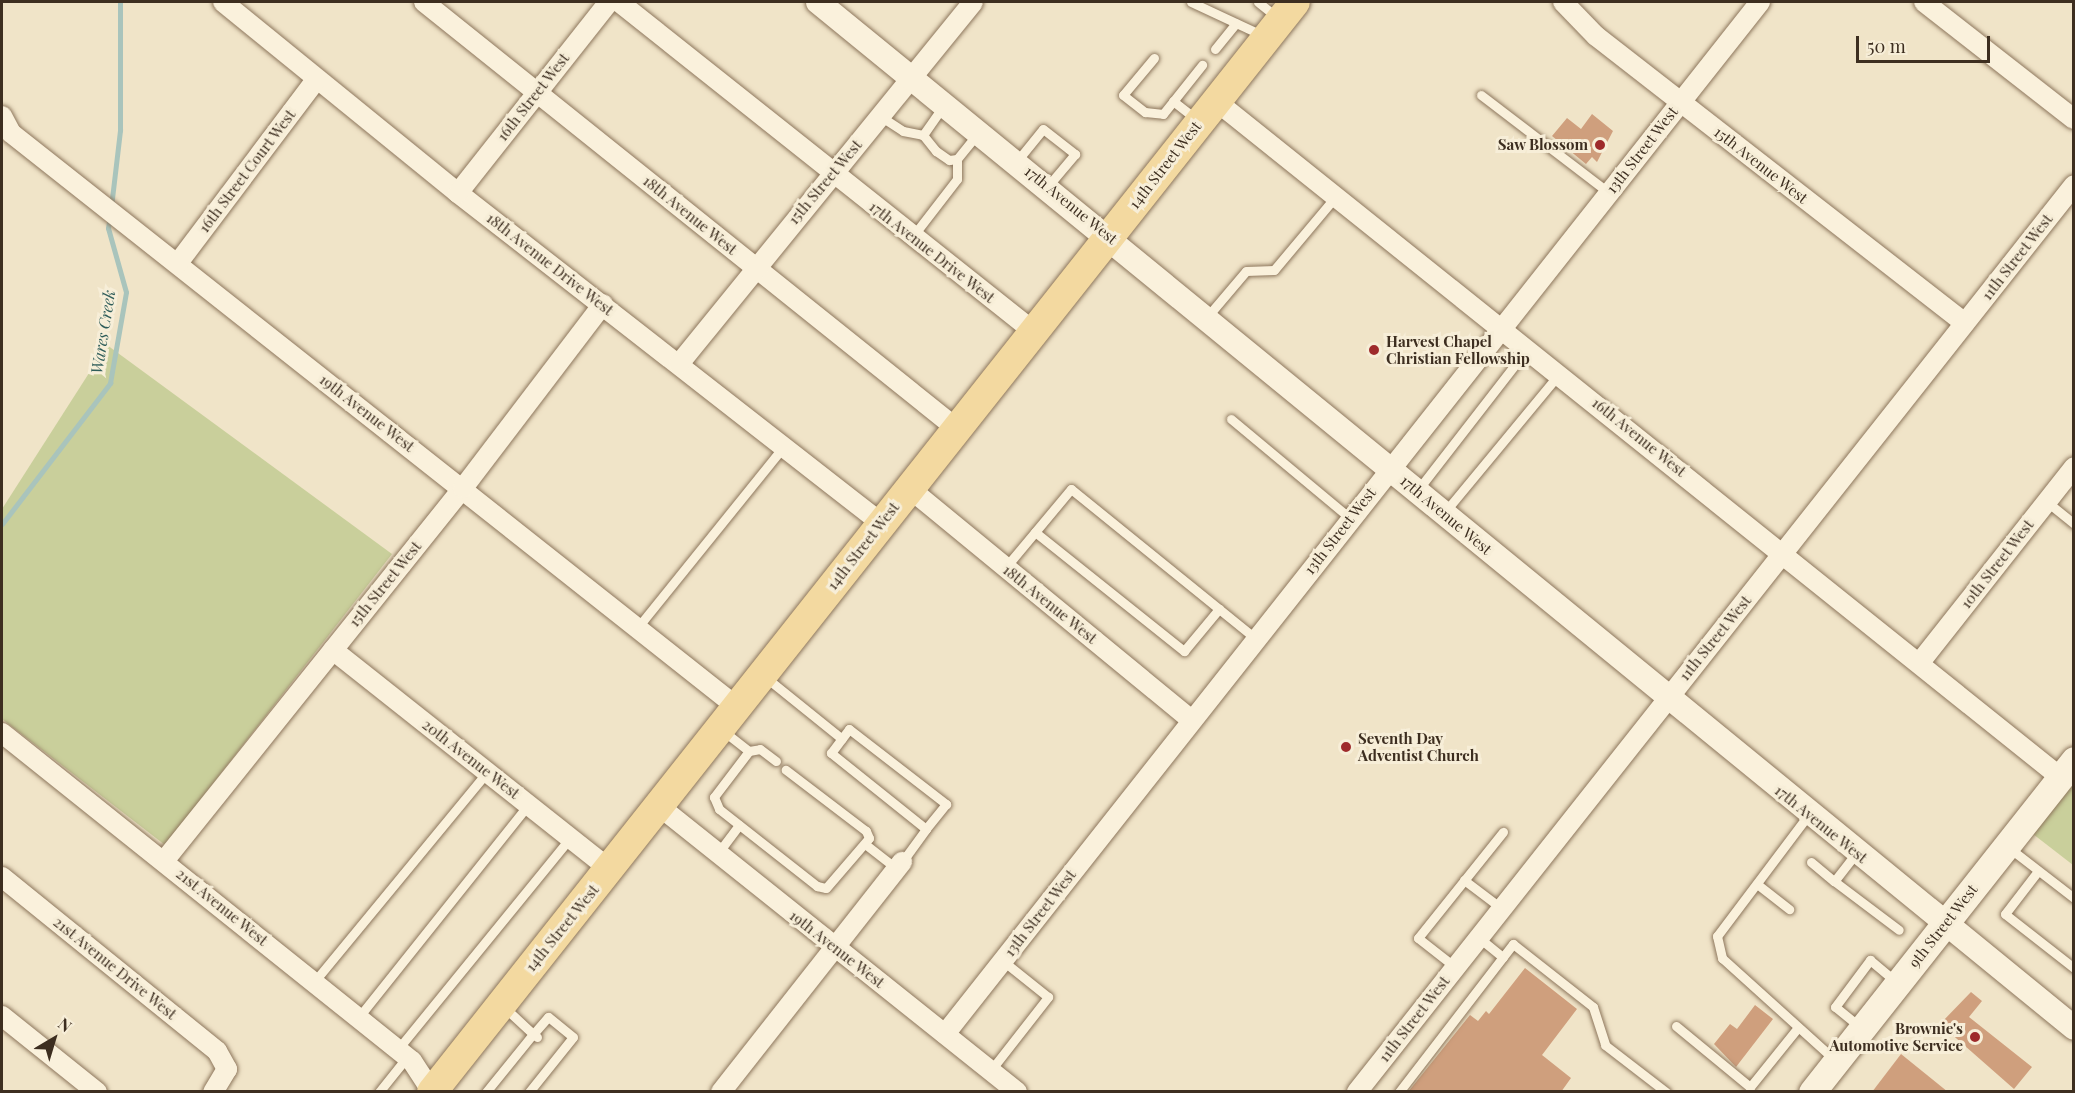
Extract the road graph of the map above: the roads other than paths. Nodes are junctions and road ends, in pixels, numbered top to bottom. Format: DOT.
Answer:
graph roads {
  1 [pos="223,2"];
  2 [pos="424,2"];
  3 [pos="609,2"];
  4 [pos="619,2"];
  5 [pos="818,2"];
  6 [pos="974,2"];
  7 [pos="1191,2"];
  8 [pos="1563,2"];
  9 [pos="1760,2"];
  10 [pos="1924,2"];
  11 [pos="1275,15"];
  12 [pos="1236,23"];
  13 [pos="1215,50"];
  14 [pos="1154,58"];
  15 [pos="1202,65"];
  16 [pos="913,77"];
  17 [pos="316,80"];
  18 [pos="537,92"];
  19 [pos="1481,95"];
  20 [pos="1173,101"];
  21 [pos="1680,101"];
  22 [pos="945,103"];
  23 [pos="1207,111"];
  24 [pos="2,116"];
  25 [pos="880,116"];
  26 [pos="2073,119"];
  27 [pos="980,131"];
  28 [pos="923,135"];
  29 [pos="957,159"];
  30 [pos="1017,161"];
  31 [pos="831,173"];
  32 [pos="2073,185"];
  33 [pos="1048,186"];
  34 [pos="1608,192"];
  35 [pos="458,193"];
  36 [pos="1336,196"];
  37 [pos="912,236"];
  38 [pos="1109,236"];
  39 [pos="178,263"];
  40 [pos="754,268"];
  41 [pos="603,304"];
  42 [pos="1207,317"];
  43 [pos="1965,323"];
  44 [pos="1502,328"];
  45 [pos="1033,331"];
  46 [pos="1528,348"];
  47 [pos="679,364"];
  48 [pos="1560,374"];
  49 [pos="1231,419"];
  50 [pos="956,428"];
  51 [pos="784,446"];
  52 [pos="2073,467"];
  53 [pos="1390,468"];
  54 [pos="463,488"];
  55 [pos="909,488"];
  56 [pos="1417,490"];
  57 [pos="2046,501"];
  58 [pos="1444,513"];
  59 [pos="1350,518"];
  60 [pos="881,523"];
  61 [pos="2073,524"];
  62 [pos="1035,532"];
  63 [pos="1784,552"];
  64 [pos="1005,568"];
  65 [pos="1220,609"];
  66 [pos="638,627"];
  67 [pos="1255,638"];
  68 [pos="333,650"];
  69 [pos="1921,661"];
  70 [pos="762,675"];
  71 [pos="1666,699"];
  72 [pos="728,718"];
  73 [pos="1191,720"];
  74 [pos="2,733"];
  75 [pos="842,739"];
  76 [pos="749,751"];
  77 [pos="776,761"];
  78 [pos="2067,768"];
  79 [pos="786,770"];
  80 [pos="487,772"];
  81 [pos="528,805"];
  82 [pos="659,806"];
  83 [pos="1809,814"];
  84 [pos="739,825"];
  85 [pos="926,829"];
  86 [pos="1503,832"];
  87 [pos="570,838"];
  88 [pos="865,844"];
  89 [pos="2006,846"];
  90 [pos="1857,852"];
  91 [pos="718,853"];
  92 [pos="164,861"];
  93 [pos="1810,862"];
  94 [pos="899,866"];
  95 [pos="609,869"];
  96 [pos="2038,871"];
  97 [pos="2,877"];
  98 [pos="1464,880"];
  99 [pos="1834,881"];
  100 [pos="1757,884"];
  101 [pos="2073,898"];
  102 [pos="1501,908"];
  103 [pos="1789,909"];
  104 [pos="1945,922"];
  105 [pos="1899,930"];
  106 [pos="1478,937"];
  107 [pos="834,948"];
  108 [pos="1503,957"];
  109 [pos="1003,961"];
  110 [pos="1455,967"];
  111 [pos="2073,968"];
  112 [pos="314,982"];
  113 [pos="1897,983"];
  114 [pos="501,1005"];
  115 [pos="2,1016"];
  116 [pos="358,1018"];
  117 [pos="1676,1026"];
  118 [pos="1862,1028"];
  119 [pos="2073,1028"];
  120 [pos="1796,1030"];
  121 [pos="945,1034"];
  122 [pos="535,1035"];
  123 [pos="402,1053"];
  124 [pos="1836,1061"];
  125 [pos="991,1070"];
  126 [pos="1753,1089"];
  127 [pos="1015,1091"];
  128 [pos="97,1092"];
  129 [pos="213,1092"];
  130 [pos="379,1092"];
  131 [pos="432,1092"];
  132 [pos="486,1092"];
  133 [pos="529,1092"];
  134 [pos="721,1092"];
  135 [pos="1357,1092"];
  136 [pos="1399,1092"];
  137 [pos="1666,1092"];
  138 [pos="1812,1092"];
  1 -- 17 [label="street, 18th Avenue Drive West"];
  2 -- 18 [label="street, 18th Avenue West"];
  3 -- 18 [label="street, 16th Street West"];
  4 -- 31 [label="street, 17th Avenue Drive West"];
  5 -- 16 [label="street, 17th Avenue West"];
  6 -- 16 [label="street, 15th Street West"];
  7 -- 12 [label="lane"];
  8 -- 21 [label="street, 15th Avenue West"];
  9 -- 21 [label="street, 13th Street West"];
  10 -- 26 [label="street"];
  11 -- 12 [label="lane"];
  11 -- 23 [label="main road, 14th Street West"];
  12 -- 13 [label="lane"];
  14 -- 20 [label="lane"];
  15 -- 20 [label="lane"];
  16 -- 22 [label="street, 17th Avenue West"];
  16 -- 25 [label="street, 15th Street West"];
  17 -- 35 [label="street, 18th Avenue Drive West"];
  17 -- 39 [label="street, 16th Street Court West"];
  18 -- 35 [label="street, 16th Street West"];
  18 -- 40 [label="street, 18th Avenue West"];
  19 -- 34 [label="lane"];
  20 -- 23 [label="lane"];
  21 -- 34 [label="street, 13th Street West"];
  21 -- 43 [label="street, 15th Avenue West"];
  22 -- 27 [label="street, 17th Avenue West"];
  22 -- 28 [label="lane"];
  23 -- 36 [label="street, 16th Avenue West"];
  23 -- 38 [label="main road, 14th Street West"];
  24 -- 39 [label="street, 19th Avenue West"];
  25 -- 28 [label="lane"];
  25 -- 31 [label="street, 15th Street West"];
  27 -- 29 [label="lane"];
  27 -- 30 [label="street, 17th Avenue West"];
  28 -- 29 [label="lane"];
  29 -- 37 [label="lane"];
  30 -- 33 [label="street, 17th Avenue West"];
  30 -- 33 [label="lane"];
  31 -- 37 [label="street, 17th Avenue Drive West"];
  31 -- 40 [label="street, 15th Street West"];
  32 -- 43 [label="street, 11th Street West"];
  33 -- 38 [label="street, 17th Avenue West"];
  34 -- 44 [label="street, 13th Street West"];
  35 -- 41 [label="street, 18th Avenue Drive West"];
  36 -- 42 [label="lane"];
  36 -- 44 [label="street, 16th Avenue West"];
  37 -- 45 [label="street, 17th Avenue Drive West"];
  38 -- 42 [label="street, 17th Avenue West"];
  38 -- 45 [label="main road, 14th Street West"];
  39 -- 54 [label="street, 19th Avenue West"];
  40 -- 47 [label="street, 15th Street West"];
  40 -- 50 [label="street, 18th Avenue West"];
  41 -- 47 [label="street, 18th Avenue Drive West"];
  41 -- 54 [label="street, 15th Street West"];
  42 -- 53 [label="street, 17th Avenue West"];
  43 -- 63 [label="street, 11th Street West"];
  44 -- 46 [label="street, 16th Avenue West"];
  44 -- 53 [label="street, 13th Street West"];
  45 -- 50 [label="main road, 14th Street West"];
  46 -- 48 [label="street, 16th Avenue West"];
  46 -- 56 [label="lane"];
  47 -- 51 [label="street, 18th Avenue Drive West"];
  48 -- 58 [label="lane"];
  48 -- 63 [label="street, 16th Avenue West"];
  49 -- 59 [label="lane"];
  50 -- 55 [label="main road, 14th Street West"];
  51 -- 60 [label="street, 18th Avenue Drive West"];
  51 -- 66 [label="lane"];
  52 -- 57 [label="street, 10th Street West"];
  53 -- 56 [label="street, 17th Avenue West"];
  53 -- 59 [label="street, 13th Street West"];
  54 -- 66 [label="street, 19th Avenue West"];
  54 -- 68 [label="street, 15th Street West"];
  55 -- 60 [label="main road, 14th Street West"];
  55 -- 64 [label="street, 18th Avenue West"];
  56 -- 58 [label="street, 17th Avenue West"];
  57 -- 61 [label="lane"];
  57 -- 69 [label="street, 10th Street West"];
  58 -- 71 [label="street, 17th Avenue West"];
  59 -- 67 [label="street, 13th Street West"];
  60 -- 70 [label="main road, 14th Street West"];
  62 -- 64 [label="lane"];
  62 -- 65 [label="lane"];
  62 -- 65 [label="lane"];
  63 -- 69 [label="street, 16th Avenue West"];
  63 -- 71 [label="street, 11th Street West"];
  64 -- 73 [label="street, 18th Avenue West"];
  65 -- 67 [label="lane"];
  66 -- 72 [label="street, 19th Avenue West"];
  67 -- 73 [label="street, 13th Street West"];
  68 -- 80 [label="street, 20th Avenue West"];
  68 -- 92 [label="street, 15th Street West"];
  69 -- 78 [label="street, 16th Avenue West"];
  70 -- 72 [label="main road, 14th Street West"];
  70 -- 75 [label="lane"];
  71 -- 83 [label="street, 17th Avenue West"];
  71 -- 102 [label="street, 11th Street West"];
  72 -- 76 [label="lane"];
  72 -- 82 [label="main road, 14th Street West"];
  73 -- 109 [label="street, 13th Street West"];
  74 -- 92 [label="street, 21st Avenue West"];
  75 -- 85 [label="lane"];
  75 -- 85 [label="lane"];
  76 -- 77 [label="lane"];
  76 -- 84 [label="lane"];
  78 -- 89 [label="main road, 9th Street West"];
  79 -- 88 [label="lane"];
  80 -- 81 [label="street, 20th Avenue West"];
  80 -- 112 [label="lane"];
  81 -- 87 [label="street, 20th Avenue West"];
  81 -- 116 [label="lane"];
  82 -- 91 [label="street, 19th Avenue West"];
  82 -- 95 [label="main road, 14th Street West"];
  83 -- 90 [label="street, 17th Avenue West"];
  83 -- 100 [label="lane"];
  84 -- 88 [label="lane"];
  84 -- 91 [label="lane"];
  85 -- 94 [label="lane"];
  86 -- 98 [label="lane"];
  87 -- 95 [label="street, 20th Avenue West"];
  87 -- 123 [label="lane"];
  88 -- 94 [label="lane"];
  89 -- 96 [label="lane"];
  89 -- 104 [label="main road, 9th Street West"];
  90 -- 99 [label="lane"];
  90 -- 104 [label="street, 17th Avenue West"];
  91 -- 107 [label="street, 19th Avenue West"];
  92 -- 112 [label="street, 21st Avenue West"];
  93 -- 99 [label="lane"];
  94 -- 107 [label="street"];
  95 -- 114 [label="main road, 14th Street West"];
  96 -- 101 [label="lane"];
  96 -- 111 [label="lane"];
  97 -- 129 [label="street, 21st Avenue Drive West"];
  98 -- 102 [label="lane"];
  98 -- 110 [label="lane"];
  99 -- 105 [label="lane"];
  100 -- 103 [label="lane"];
  100 -- 120 [label="lane"];
  102 -- 106 [label="street, 11th Street West"];
  104 -- 113 [label="main road, 9th Street West"];
  104 -- 119 [label="street, 17th Avenue West"];
  106 -- 108 [label="lane"];
  106 -- 110 [label="street, 11th Street West"];
  107 -- 121 [label="street, 19th Avenue West"];
  107 -- 134 [label="street"];
  108 -- 136 [label="lane"];
  108 -- 137 [label="lane"];
  109 -- 121 [label="street, 13th Street West"];
  109 -- 125 [label="lane"];
  110 -- 135 [label="street, 11th Street West"];
  112 -- 116 [label="street, 21st Avenue West"];
  113 -- 118 [label="main road, 9th Street West"];
  113 -- 118 [label="lane"];
  114 -- 122 [label="lane"];
  114 -- 131 [label="main road, 14th Street West"];
  115 -- 128 [label="street"];
  116 -- 123 [label="street, 21st Avenue West"];
  117 -- 126 [label="lane"];
  118 -- 124 [label="main road, 9th Street West"];
  120 -- 124 [label="lane"];
  120 -- 126 [label="lane"];
  121 -- 125 [label="street, 19th Avenue West"];
  122 -- 132 [label="lane"];
  122 -- 133 [label="lane"];
  123 -- 130 [label="lane"];
  123 -- 131 [label="street, 21st Avenue West"];
  124 -- 138 [label="main road, 9th Street West"];
  125 -- 127 [label="street, 19th Avenue West"];
}
